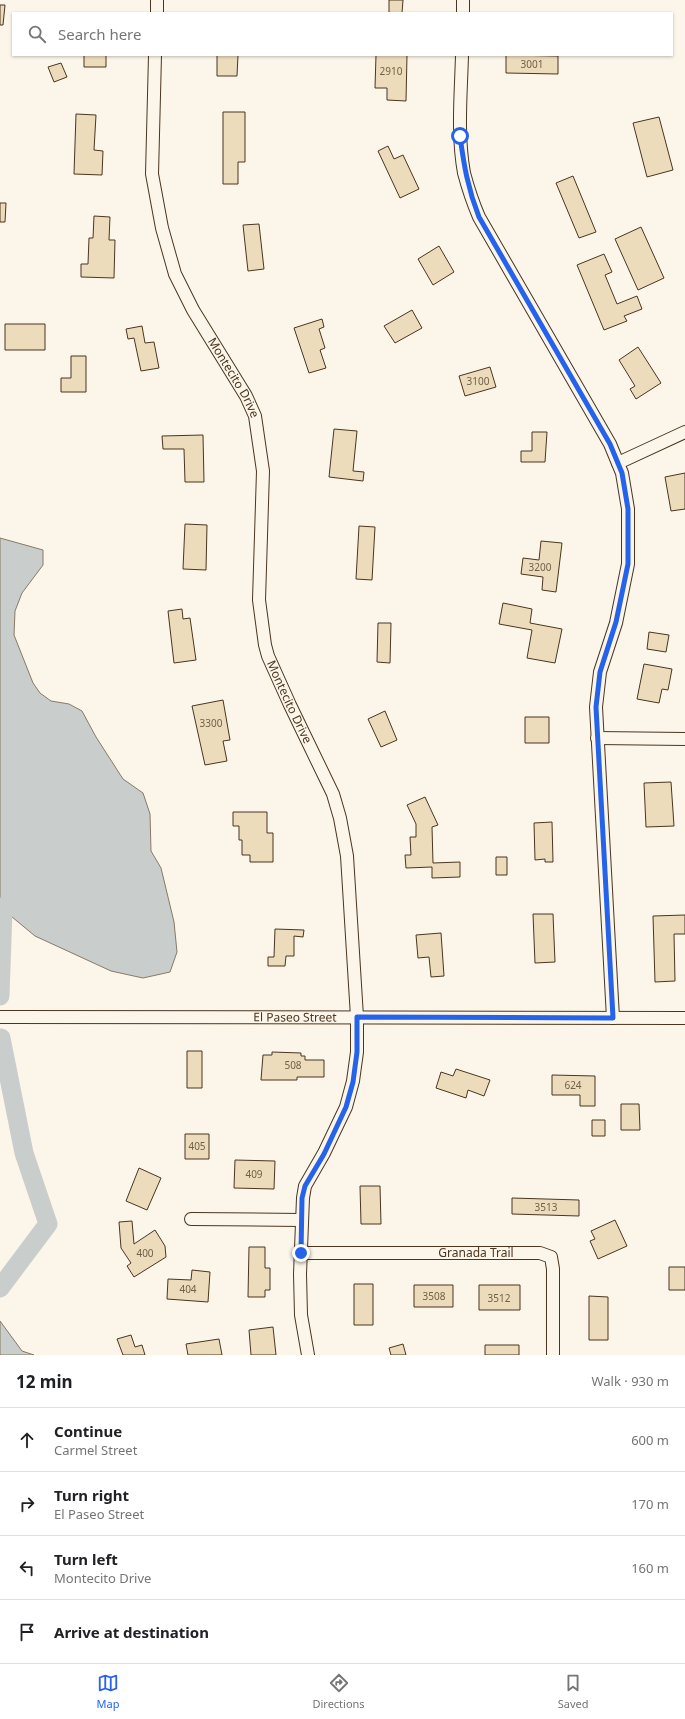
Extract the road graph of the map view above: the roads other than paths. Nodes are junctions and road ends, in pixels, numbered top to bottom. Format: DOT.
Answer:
graph roads {
  1 [pos="157,0"];
  2 [pos="463,0"];
  3 [pos="157,12"];
  4 [pos="463,12"];
  5 [pos="155,56"];
  6 [pos="462,56"];
  7 [pos="685,432"];
  8 [pos="618,463"];
  9 [pos="597,738"];
  10 [pos="685,739"];
  11 [pos="0,1017"];
  12 [pos="357,1017"];
  13 [pos="613,1018"];
  14 [pos="685,1018"];
  15 [pos="191,1219"];
  16 [pos="301,1220"];
  17 [pos="301,1253"];
  18 [pos="308,1355"];
  19 [pos="552,1355"];
  1 -- 3 [label="street"];
  2 -- 4 [label="street"];
  5 -- 12 [label="street, Montecito Drive"];
  6 -- 8 [label="street"];
  7 -- 8 [label="street"];
  8 -- 9 [label="street"];
  9 -- 10 [label="street"];
  9 -- 13 [label="street"];
  11 -- 12 [label="street, El Paseo Street"];
  12 -- 13 [label="street, El Paseo Street"];
  12 -- 16 [label="street, Montecito Drive"];
  13 -- 14 [label="street, El Paseo Street"];
  15 -- 16 [label="street"];
  16 -- 17 [label="street, Montecito Drive"];
  17 -- 18 [label="street, Montecito Drive"];
  17 -- 19 [label="street, Granada Trail"];
}
